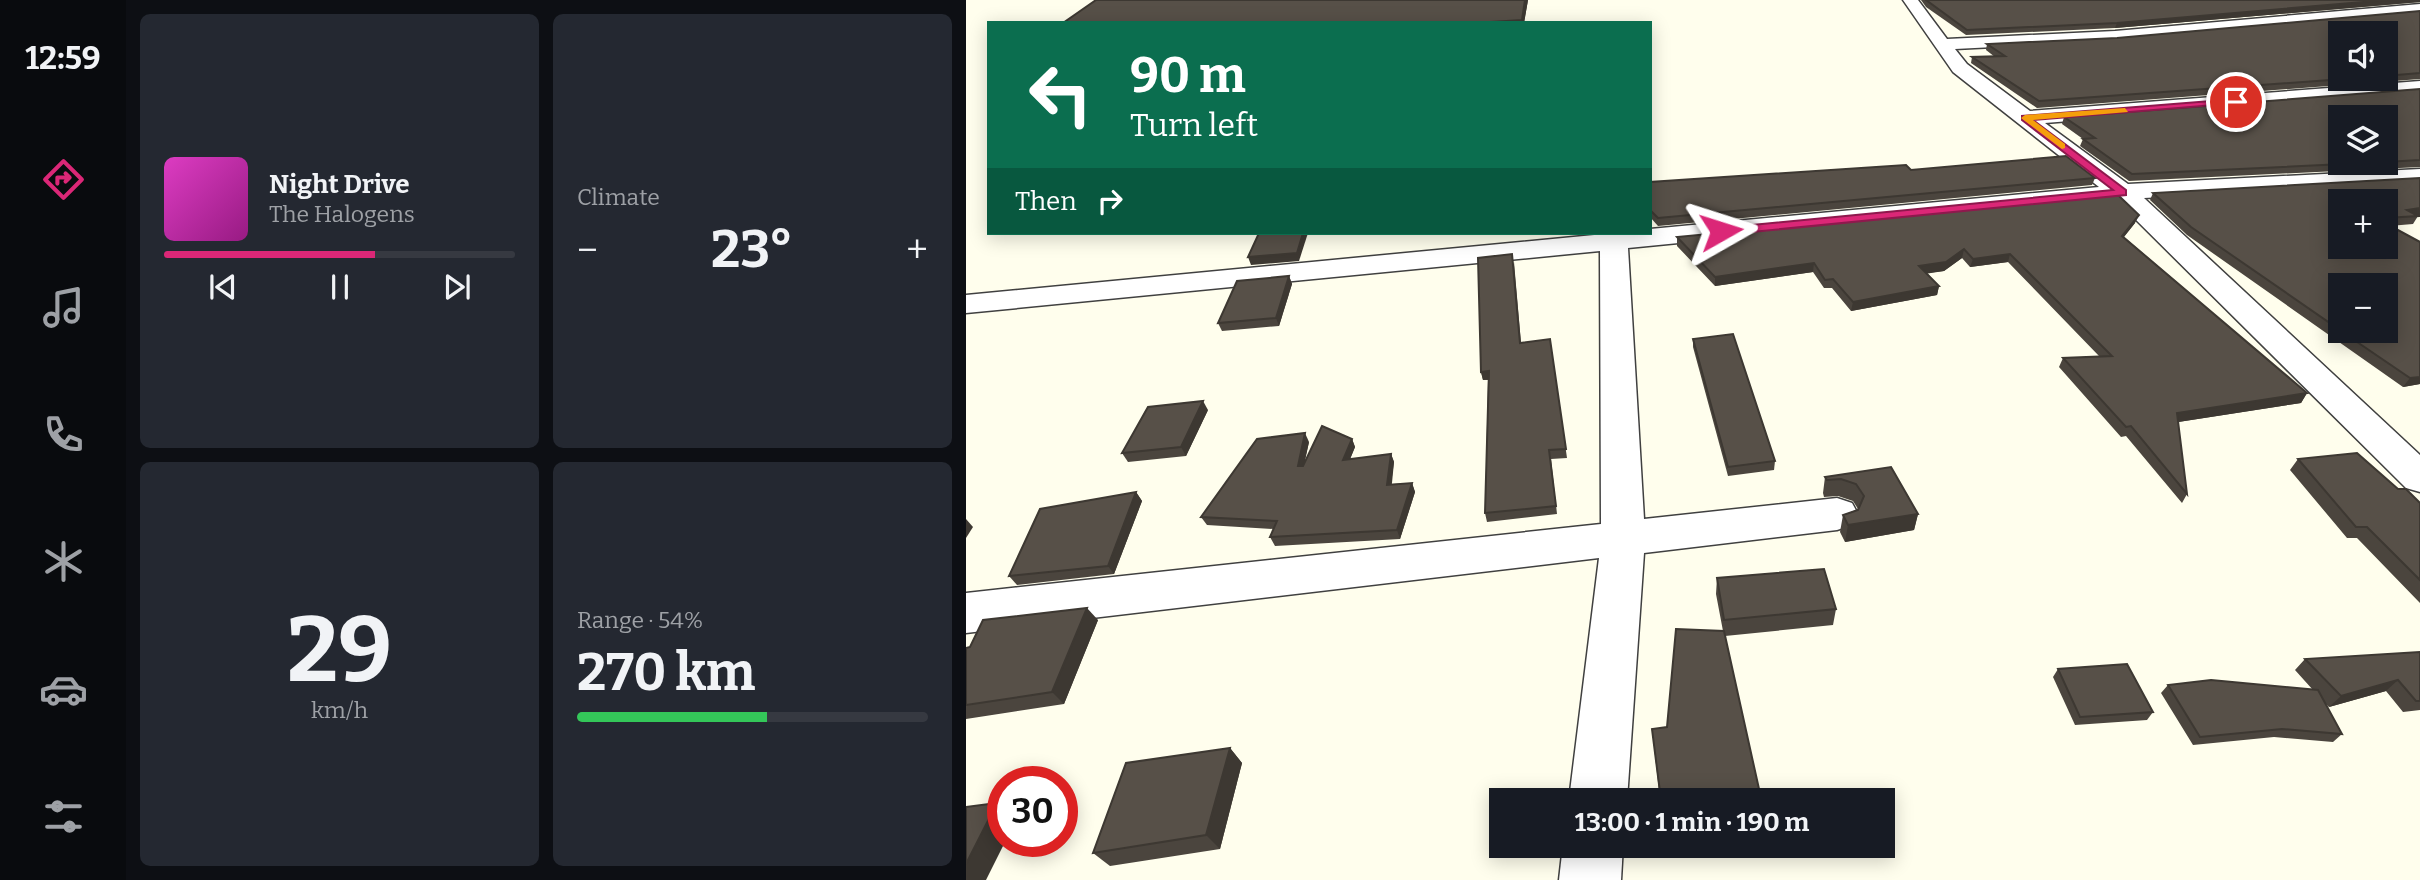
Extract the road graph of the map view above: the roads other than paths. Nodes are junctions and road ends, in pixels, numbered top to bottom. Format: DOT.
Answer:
graph roads {
  1 [pos="1910,0"];
  2 [pos="2420,9"];
  3 [pos="1942,44"];
  4 [pos="2420,87"];
  5 [pos="2025,118"];
  6 [pos="2420,176"];
  7 [pos="2122,192"];
  8 [pos="1614,242"];
  9 [pos="966,304"];
  10 [pos="2420,437"];
  11 [pos="2380,442"];
  12 [pos="2420,478"];
  13 [pos="1837,514"];
  14 [pos="1623,538"];
  15 [pos="966,613"];
  16 [pos="1599,788"];
  17 [pos="1592,858"];
  18 [pos="1590,880"];
  1 -- 3 [label="street"];
  2 -- 3 [label="street"];
  3 -- 5 [label="street"];
  4 -- 5 [label="street"];
  5 -- 7 [label="street"];
  6 -- 7 [label="street"];
  7 -- 8 [label="street"];
  7 -- 11 [label="street"];
  8 -- 9 [label="street"];
  8 -- 14 [label="street"];
  10 -- 11 [label="street"];
  11 -- 12 [label="street"];
  13 -- 14 [label="street"];
  14 -- 15 [label="street"];
  14 -- 16 [label="street"];
  17 -- 18 [label="street"];
}
